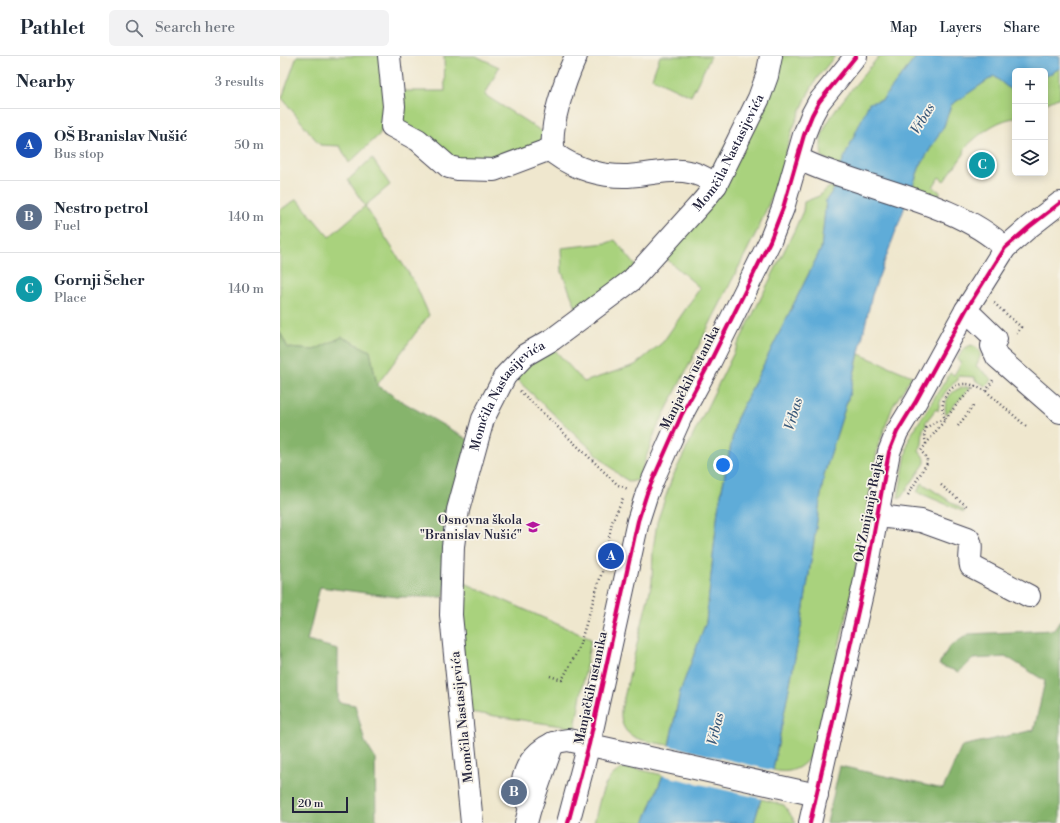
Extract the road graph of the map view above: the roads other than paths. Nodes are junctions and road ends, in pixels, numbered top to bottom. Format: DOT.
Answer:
graph roads {
  1 [pos="389,56"];
  2 [pos="576,56"];
  3 [pos="771,56"];
  4 [pos="856,56"];
  5 [pos="553,148"];
  6 [pos="798,158"];
  7 [pos="716,185"];
  8 [pos="1060,204"];
  9 [pos="1006,248"];
  10 [pos="966,310"];
  11 [pos="1060,412"];
  12 [pos="879,508"];
  13 [pos="1029,596"];
  14 [pos="589,744"];
  15 [pos="817,795"];
  16 [pos="528,815"];
  17 [pos="472,823"];
  18 [pos="568,823"];
  19 [pos="810,823"];
  1 -- 5 [label="street"];
  2 -- 5 [label="street"];
  3 -- 7 [label="street, Momčila Nastasijevića"];
  4 -- 6 [label="street, Manjačkih ustanika"];
  5 -- 7 [label="street"];
  6 -- 9 [label="street"];
  6 -- 14 [label="street, Manjačkih ustanika"];
  7 -- 17 [label="street, Momčila Nastasijevića"];
  8 -- 9 [label="street, Od Zmijanja Rajka"];
  9 -- 10 [label="street, Od Zmijanja Rajka"];
  10 -- 11 [label="street"];
  10 -- 12 [label="street, Od Zmijanja Rajka"];
  12 -- 13 [label="street"];
  12 -- 15 [label="street, Od Zmijanja Rajka"];
  14 -- 15 [label="street"];
  14 -- 16 [label="street"];
  14 -- 18 [label="street, Manjačkih ustanika"];
  15 -- 19 [label="street, Od Zmijanja Rajka"];
}
